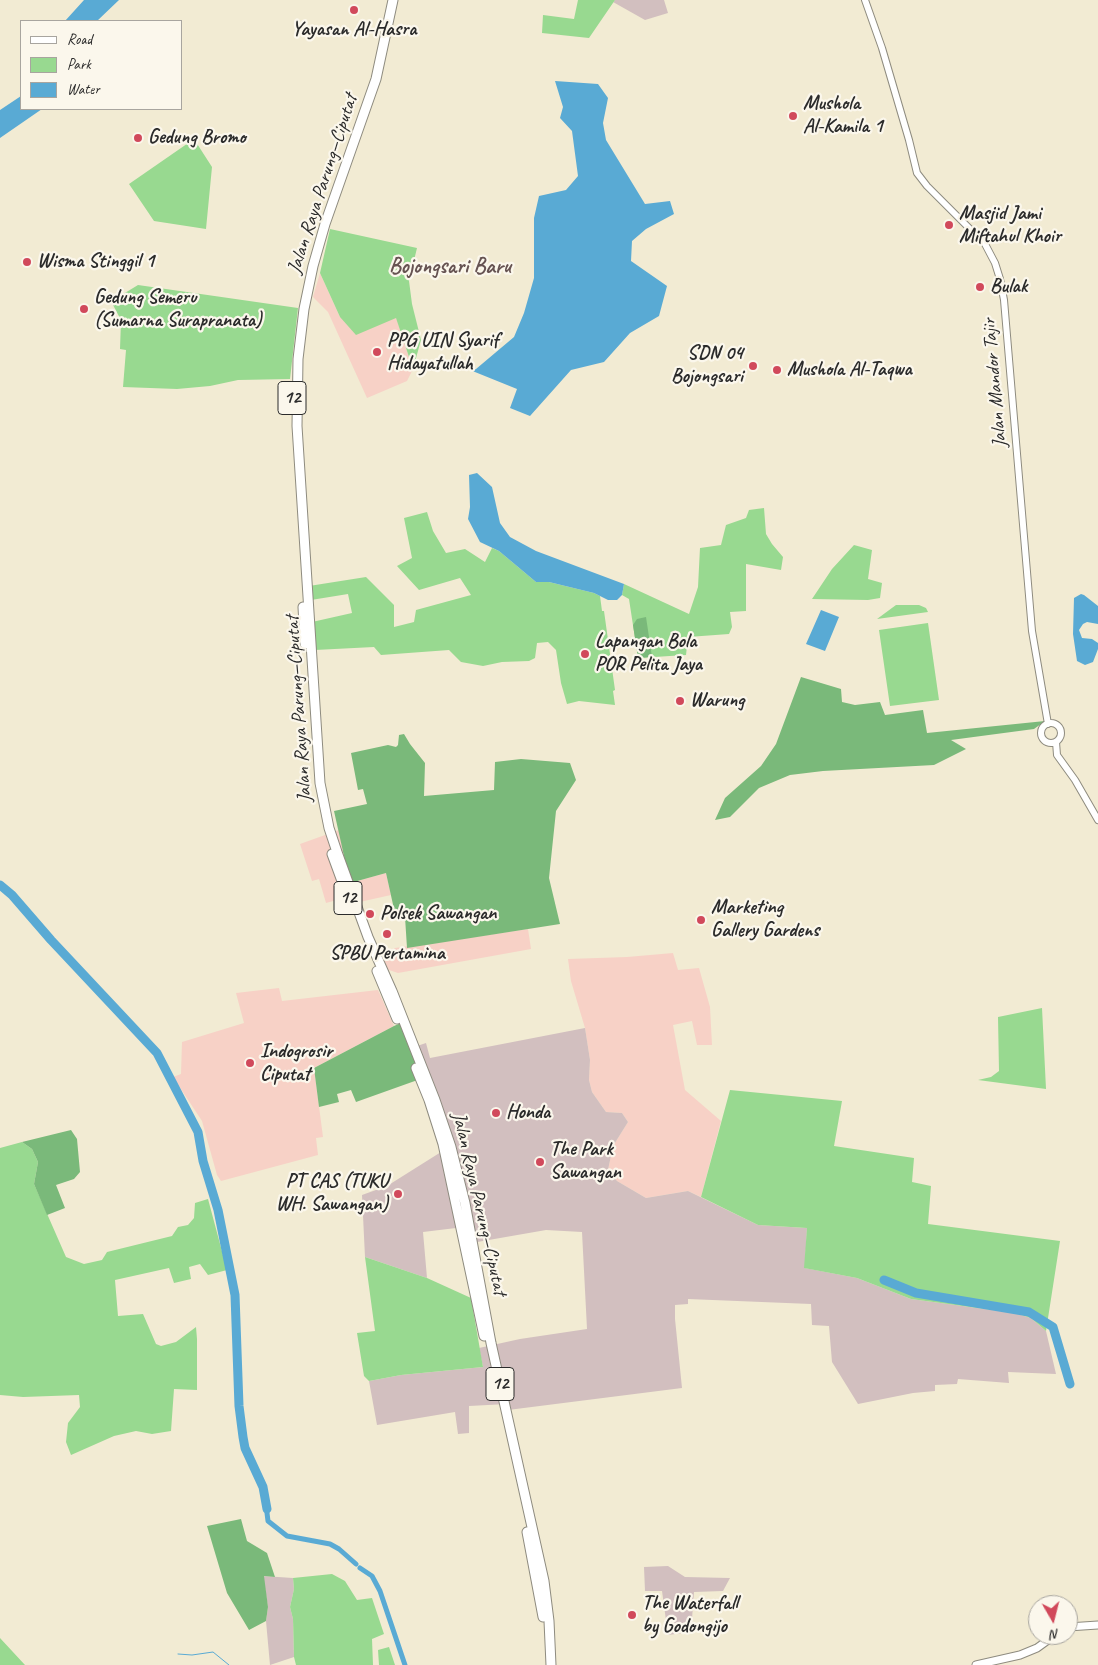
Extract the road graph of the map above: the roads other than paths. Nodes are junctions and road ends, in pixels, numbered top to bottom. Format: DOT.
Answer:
graph roads {
  1 [pos="389,0"];
  2 [pos="394,0"];
  3 [pos="865,0"];
  4 [pos="341,169"];
  5 [pos="1048,724"];
  6 [pos="1056,742"];
  7 [pos="1098,820"];
  8 [pos="508,1431"];
  9 [pos="1098,1625"];
  10 [pos="1078,1626"];
  11 [pos="1041,1645"];
  12 [pos="546,1665"];
  13 [pos="551,1665"];
  14 [pos="976,1665"];
  1 -- 4 [label="highway, Jalan Raya Parung—Ciputat / 12"];
  2 -- 4 [label="highway, Jalan Raya Parung—Ciputat / 12"];
  3 -- 5 [label="street, Jalan Mandor Tajir"];
  4 -- 8 [label="highway, Jalan Raya Parung—Ciputat / 12"];
  5 -- 6 [label="street"];
  5 -- 6 [label="street"];
  6 -- 7 [label="street"];
  8 -- 12 [label="highway, Jalan Raya Parung—Ciputat / 12"];
  8 -- 13 [label="highway, Jalan Raya Parung—Ciputat / 12"];
  9 -- 10 [label="main road"];
  11 -- 14 [label="main road"];
}
